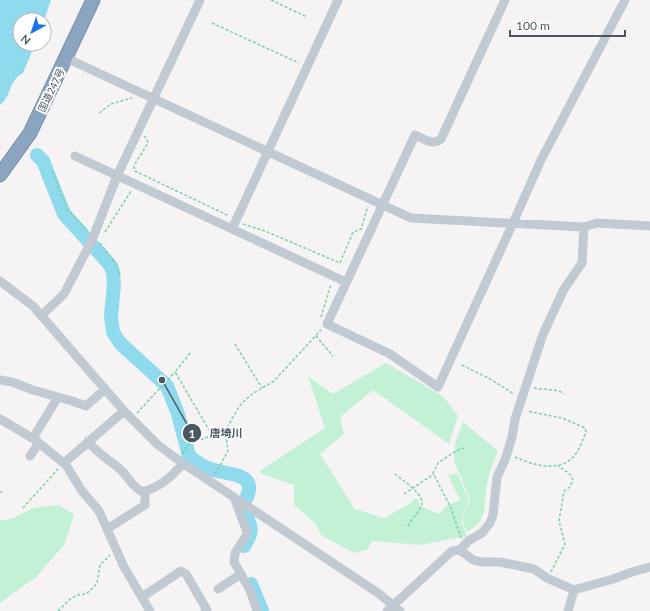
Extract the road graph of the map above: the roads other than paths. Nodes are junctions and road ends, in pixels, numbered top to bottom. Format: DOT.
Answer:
graph roads {
  1 [pos="93,0"];
  2 [pos="200,0"];
  3 [pos="338,0"];
  4 [pos="505,0"];
  5 [pos="625,0"];
  6 [pos="66,58"];
  7 [pos="154,98"];
  8 [pos="268,152"];
  9 [pos="75,156"];
  10 [pos="0,175"];
  11 [pos="118,176"];
  12 [pos="382,205"];
  13 [pos="513,223"];
  14 [pos="235,224"];
  15 [pos="650,226"];
  16 [pos="584,227"];
  17 [pos="0,281"];
  18 [pos="346,282"];
  19 [pos="41,316"];
  20 [pos="0,380"];
  21 [pos="105,389"];
  22 [pos="58,397"];
  23 [pos="124,411"];
  24 [pos="0,419"];
  25 [pos="36,441"];
  26 [pos="88,441"];
  27 [pos="30,456"];
  28 [pos="181,461"];
  29 [pos="64,463"];
  30 [pos="145,491"];
  31 [pos="234,497"];
  32 [pos="107,529"];
  33 [pos="460,550"];
  34 [pos="650,567"];
  35 [pos="241,574"];
  36 [pos="218,589"];
  37 [pos="574,590"];
  38 [pos="142,597"];
  39 [pos="393,609"];
  40 [pos="150,611"];
  41 [pos="205,611"];
  42 [pos="257,611"];
  43 [pos="568,611"];
  1 -- 6 [label="highway, 国道247号"];
  2 -- 7 [label="street"];
  3 -- 8 [label="street"];
  4 -- 12 [label="street"];
  5 -- 13 [label="street"];
  6 -- 7 [label="street"];
  6 -- 10 [label="highway, 国道247号"];
  7 -- 8 [label="street"];
  7 -- 11 [label="street"];
  8 -- 12 [label="street"];
  8 -- 14 [label="street"];
  9 -- 11 [label="street"];
  11 -- 14 [label="street"];
  11 -- 19 [label="street"];
  12 -- 13 [label="street"];
  12 -- 18 [label="street"];
  13 -- 16 [label="street"];
  13 -- 18 [label="street"];
  14 -- 18 [label="street"];
  15 -- 16 [label="street"];
  16 -- 33 [label="street"];
  17 -- 19 [label="street"];
  19 -- 21 [label="street"];
  20 -- 22 [label="street"];
  21 -- 22 [label="street"];
  21 -- 23 [label="street"];
  22 -- 25 [label="street"];
  23 -- 26 [label="street"];
  23 -- 28 [label="street"];
  24 -- 25 [label="street"];
  25 -- 27 [label="street"];
  25 -- 29 [label="street"];
  26 -- 29 [label="street"];
  26 -- 30 [label="street"];
  28 -- 30 [label="street"];
  28 -- 31 [label="street"];
  29 -- 32 [label="street"];
  30 -- 32 [label="street"];
  31 -- 35 [label="street"];
  31 -- 39 [label="street"];
  32 -- 38 [label="street"];
  33 -- 37 [label="street"];
  33 -- 39 [label="street"];
  34 -- 37 [label="street"];
  35 -- 36 [label="street"];
  35 -- 42 [label="street"];
  37 -- 43 [label="street"];
  38 -- 40 [label="street"];
  38 -- 41 [label="street"];
}
